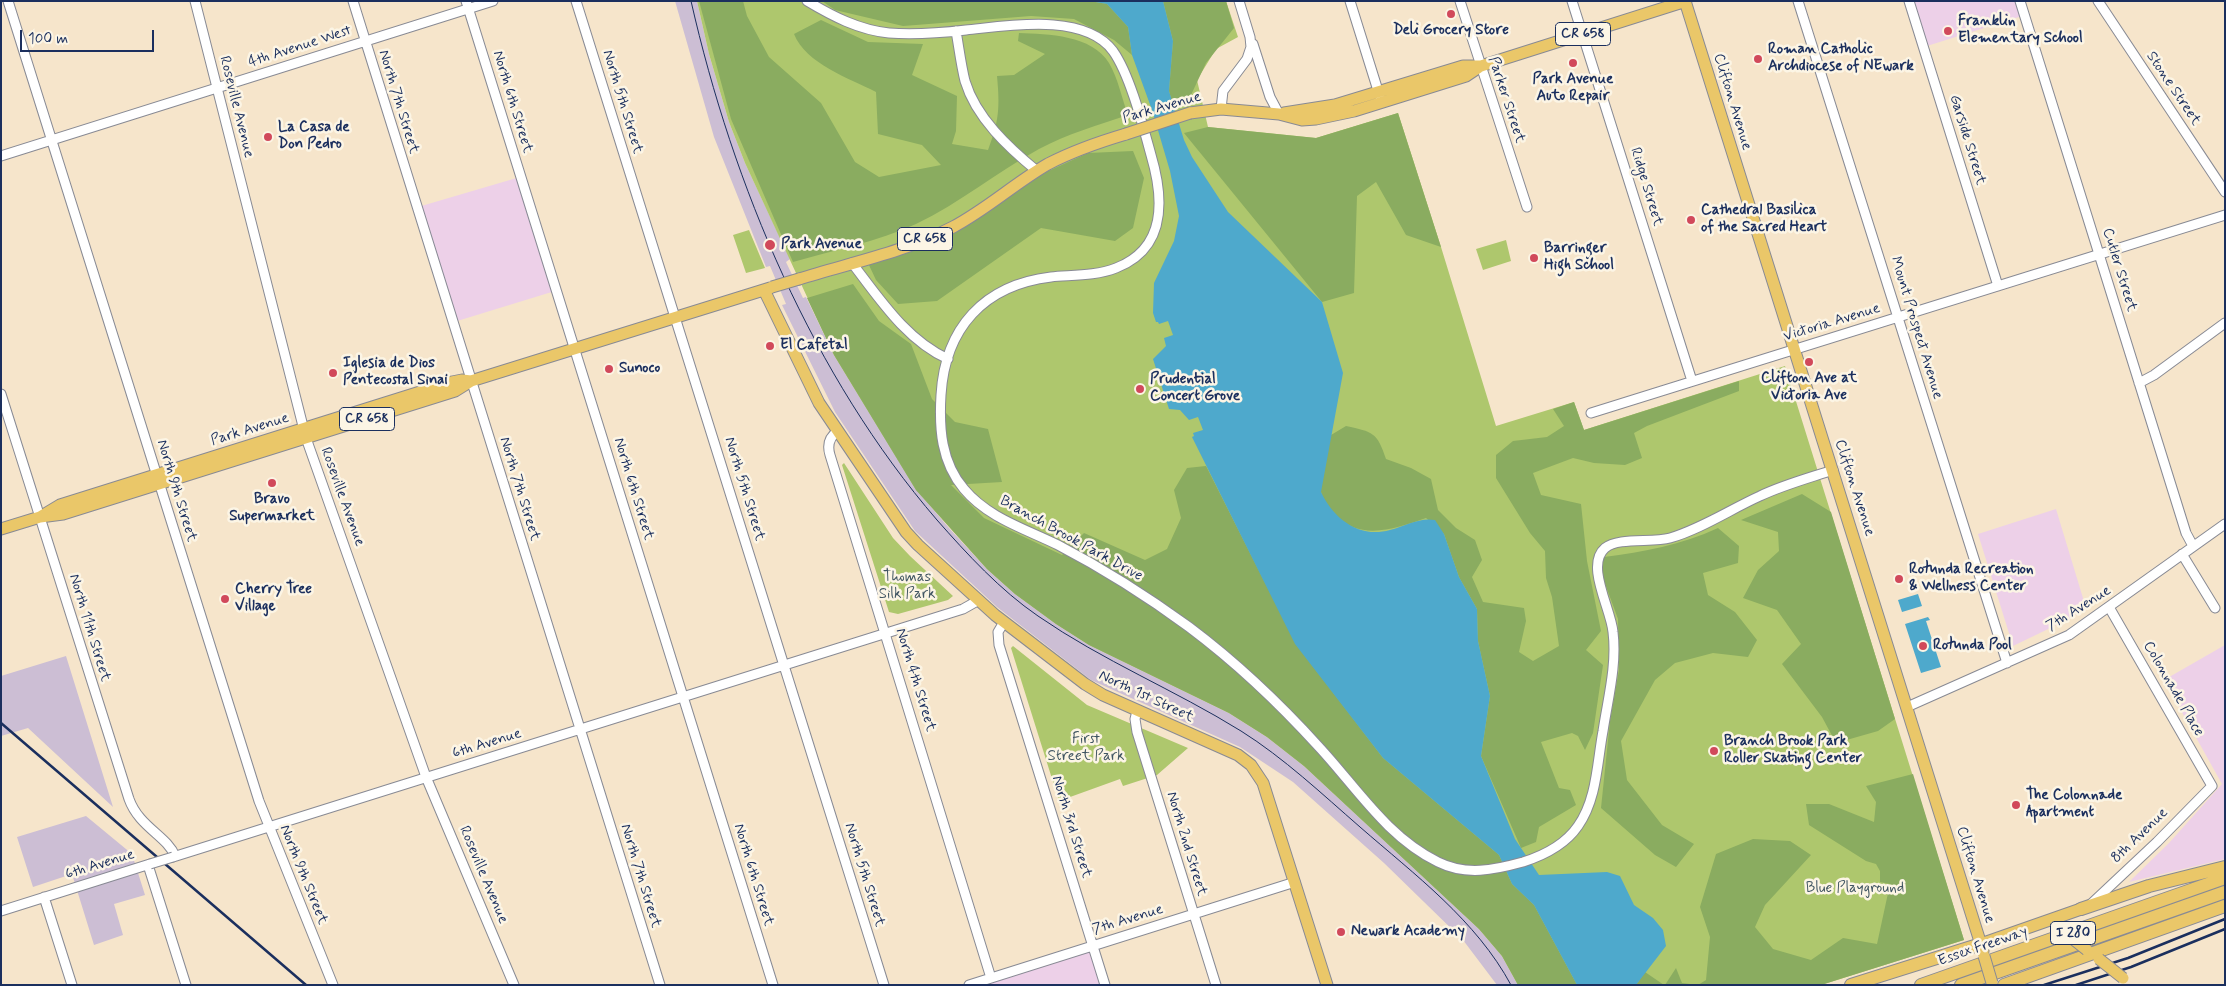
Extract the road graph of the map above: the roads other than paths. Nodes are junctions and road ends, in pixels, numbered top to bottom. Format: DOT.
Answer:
graph roads {
  1 [pos="8,1"];
  2 [pos="195,1"];
  3 [pos="352,1"];
  4 [pos="493,1"];
  5 [pos="576,1"];
  6 [pos="806,1"];
  7 [pos="1239,1"];
  8 [pos="1350,1"];
  9 [pos="1460,1"];
  10 [pos="1572,1"];
  11 [pos="1685,1"];
  12 [pos="1798,1"];
  13 [pos="1909,1"];
  14 [pos="2020,1"];
  15 [pos="2098,1"];
  16 [pos="467,5"];
  17 [pos="956,31"];
  18 [pos="1582,34"];
  19 [pos="1250,37"];
  20 [pos="365,40"];
  21 [pos="1481,66"];
  22 [pos="217,87"];
  23 [pos="1380,97"];
  24 [pos="1221,109"];
  25 [pos="1279,114"];
  26 [pos="52,140"];
  27 [pos="1,156"];
  28 [pos="1037,171"];
  29 [pos="2225,192"];
  30 [pos="1527,207"];
  31 [pos="2225,215"];
  32 [pos="2100,254"];
  33 [pos="852,263"];
  34 [pos="1998,286"];
  35 [pos="768,288"];
  36 [pos="676,317"];
  37 [pos="1898,317"];
  38 [pos="2225,323"];
  39 [pos="575,349"];
  40 [pos="1794,350"];
  41 [pos="948,359"];
  42 [pos="471,381"];
  43 [pos="1692,382"];
  44 [pos="2139,383"];
  45 [pos="1,394"];
  46 [pos="1590,413"];
  47 [pos="838,430"];
  48 [pos="305,433"];
  49 [pos="1833,470"];
  50 [pos="158,479"];
  51 [pos="40,517"];
  52 [pos="2225,524"];
  53 [pos="1,529"];
  54 [pos="2194,546"];
  55 [pos="2182,554"];
  56 [pos="978,600"];
  57 [pos="2109,607"];
  58 [pos="2215,608"];
  59 [pos="1004,622"];
  60 [pos="885,633"];
  61 [pos="2007,663"];
  62 [pos="784,665"];
  63 [pos="683,697"];
  64 [pos="1907,707"];
  65 [pos="1137,711"];
  66 [pos="580,729"];
  67 [pos="426,777"];
  68 [pos="2212,786"];
  69 [pos="269,827"];
  70 [pos="174,856"];
  71 [pos="149,864"];
  72 [pos="2225,867"];
  73 [pos="2225,878"];
  74 [pos="1295,882"];
  75 [pos="2225,892"];
  76 [pos="44,897"];
  77 [pos="2225,906"];
  78 [pos="2085,907"];
  79 [pos="1,911"];
  80 [pos="1194,914"];
  81 [pos="2040,923"];
  82 [pos="1093,946"];
  83 [pos="1982,950"];
  84 [pos="2093,955"];
  85 [pos="991,978"];
  86 [pos="2125,982"];
  87 [pos="1996,984"];
  88 [pos="72,985"];
  89 [pos="186,985"];
  90 [pos="333,985"];
  91 [pos="514,985"];
  92 [pos="660,985"];
  93 [pos="773,985"];
  94 [pos="884,985"];
  95 [pos="968,985"];
  96 [pos="1105,985"];
  97 [pos="1216,985"];
  98 [pos="1327,985"];
  99 [pos="1851,985"];
  100 [pos="1921,985"];
  101 [pos="1961,985"];
  1 -- 26 [label="street, North 9th Street"];
  2 -- 22 [label="street, Roseville Avenue"];
  3 -- 20 [label="street, North 7th Street"];
  4 -- 16 [label="street, 4th Avenue West"];
  5 -- 36 [label="street, North 5th Street"];
  6 -- 17 [label="street, Branch Brook Park Drive"];
  7 -- 19 [label="street"];
  8 -- 23 [label="street"];
  9 -- 21 [label="street, Parker Street"];
  10 -- 18 [label="street, Ridge Street"];
  11 -- 18 [label="main road, Park Avenue / CR 658"];
  11 -- 40 [label="main road, Clifton Avenue"];
  12 -- 37 [label="street, Mount Prospect Avenue"];
  13 -- 34 [label="street, Garside Street"];
  14 -- 32 [label="street, Cutler Street"];
  15 -- 29 [label="street, Stone Street"];
  16 -- 20 [label="street, 4th Avenue West"];
  16 -- 39 [label="street, North 6th Street"];
  17 -- 28 [label="street"];
  17 -- 41 [label="street, Branch Brook Park Drive"];
  18 -- 21 [label="main road, Park Avenue / CR 658"];
  18 -- 43 [label="street, Ridge Street"];
  19 -- 24 [label="street"];
  19 -- 25 [label="street"];
  20 -- 22 [label="street, 4th Avenue West"];
  20 -- 42 [label="street, North 7th Street"];
  21 -- 23 [label="main road, Park Avenue / CR 658"];
  21 -- 30 [label="street, Parker Street"];
  22 -- 26 [label="street, 4th Avenue West"];
  22 -- 48 [label="street, Roseville Avenue"];
  23 -- 25 [label="main road, Park Avenue / CR 658"];
  24 -- 25 [label="main road, Park Avenue / CR 658"];
  24 -- 28 [label="main road, Park Avenue / CR 658, bridge"];
  26 -- 27 [label="street, 4th Avenue West"];
  26 -- 50 [label="street, North 9th Street"];
  28 -- 33 [label="main road, Park Avenue / CR 658"];
  31 -- 32 [label="street, Victoria Avenue"];
  32 -- 34 [label="street, Victoria Avenue"];
  32 -- 44 [label="street, Cutler Street"];
  33 -- 35 [label="main road, Park Avenue / CR 658, bridge"];
  33 -- 41 [label="street"];
  34 -- 37 [label="street, Victoria Avenue"];
  35 -- 36 [label="main road, Park Avenue / CR 658"];
  35 -- 47 [label="main road"];
  36 -- 39 [label="main road, Park Avenue / CR 658"];
  36 -- 62 [label="street, North 5th Street"];
  37 -- 40 [label="street, Victoria Avenue"];
  37 -- 61 [label="street, Mount Prospect Avenue"];
  38 -- 44 [label="street"];
  39 -- 42 [label="main road, Park Avenue / CR 658"];
  39 -- 63 [label="street, North 6th Street"];
  40 -- 43 [label="street, Victoria Avenue"];
  40 -- 49 [label="main road, Clifton Avenue"];
  41 -- 49 [label="street, Branch Brook Park Drive"];
  42 -- 48 [label="main road, Park Avenue / CR 658"];
  42 -- 66 [label="street, North 7th Street"];
  43 -- 46 [label="street, Victoria Avenue"];
  44 -- 54 [label="street, Cutler Street"];
  45 -- 51 [label="street, North 11th Street"];
  47 -- 56 [label="main road, North 1st Street"];
  47 -- 60 [label="street, North 4th Street"];
  48 -- 50 [label="main road, Park Avenue / CR 658"];
  48 -- 67 [label="street, Roseville Avenue"];
  49 -- 64 [label="main road, Clifton Avenue"];
  50 -- 51 [label="main road, Park Avenue / CR 658"];
  50 -- 69 [label="street, North 9th Street"];
  51 -- 53 [label="main road, Park Avenue / CR 658"];
  51 -- 70 [label="street, North 11th Street"];
  52 -- 54 [label="street, 7th Avenue"];
  54 -- 55 [label="street, 7th Avenue"];
  55 -- 57 [label="street, 7th Avenue"];
  55 -- 58 [label="street"];
  56 -- 59 [label="main road, North 1st Street"];
  56 -- 60 [label="street, 6th Avenue"];
  57 -- 61 [label="street, 7th Avenue"];
  57 -- 68 [label="street, Colonnade Place"];
  59 -- 65 [label="main road, North 1st Street"];
  59 -- 82 [label="street, North 3rd Street"];
  60 -- 62 [label="street, 6th Avenue"];
  60 -- 85 [label="street, North 4th Street"];
  61 -- 64 [label="street, 7th Avenue"];
  62 -- 63 [label="street, 6th Avenue"];
  62 -- 94 [label="street, North 5th Street"];
  63 -- 66 [label="street, 6th Avenue"];
  63 -- 93 [label="street, North 6th Street"];
  64 -- 83 [label="main road, Clifton Avenue"];
  65 -- 74 [label="main road, North 1st Street"];
  65 -- 80 [label="street, North 2nd Street"];
  66 -- 67 [label="street, 6th Avenue"];
  66 -- 92 [label="street, North 7th Street"];
  67 -- 69 [label="street, 6th Avenue"];
  67 -- 91 [label="street, Roseville Avenue"];
  68 -- 78 [label="street, 8th Avenue"];
  69 -- 70 [label="street, 6th Avenue"];
  69 -- 90 [label="street, North 9th Street"];
  70 -- 71 [label="street, 6th Avenue, bridge"];
  71 -- 76 [label="street, 6th Avenue"];
  71 -- 89 [label="street"];
  72 -- 78 [label="highway"];
  73 -- 100 [label="highway, Essex Freeway / I 280"];
  74 -- 80 [label="street, 7th Avenue"];
  74 -- 98 [label="main road, North 1st Street"];
  75 -- 101 [label="highway, Essex Freeway / I 280"];
  76 -- 79 [label="street, 6th Avenue"];
  76 -- 88 [label="street"];
  77 -- 84 [label="highway"];
  78 -- 81 [label="main road, 8th Avenue"];
  80 -- 82 [label="street, 7th Avenue"];
  80 -- 97 [label="street, North 2nd Street"];
  81 -- 83 [label="main road, 8th Avenue"];
  81 -- 84 [label="main road, bridge"];
  82 -- 85 [label="street, 7th Avenue"];
  82 -- 96 [label="street, North 3rd Street"];
  83 -- 87 [label="main road, Clifton Avenue, bridge"];
  83 -- 99 [label="highway"];
  84 -- 86 [label="main road, bridge"];
  84 -- 87 [label="highway"];
  85 -- 95 [label="street, 7th Avenue"];
}
